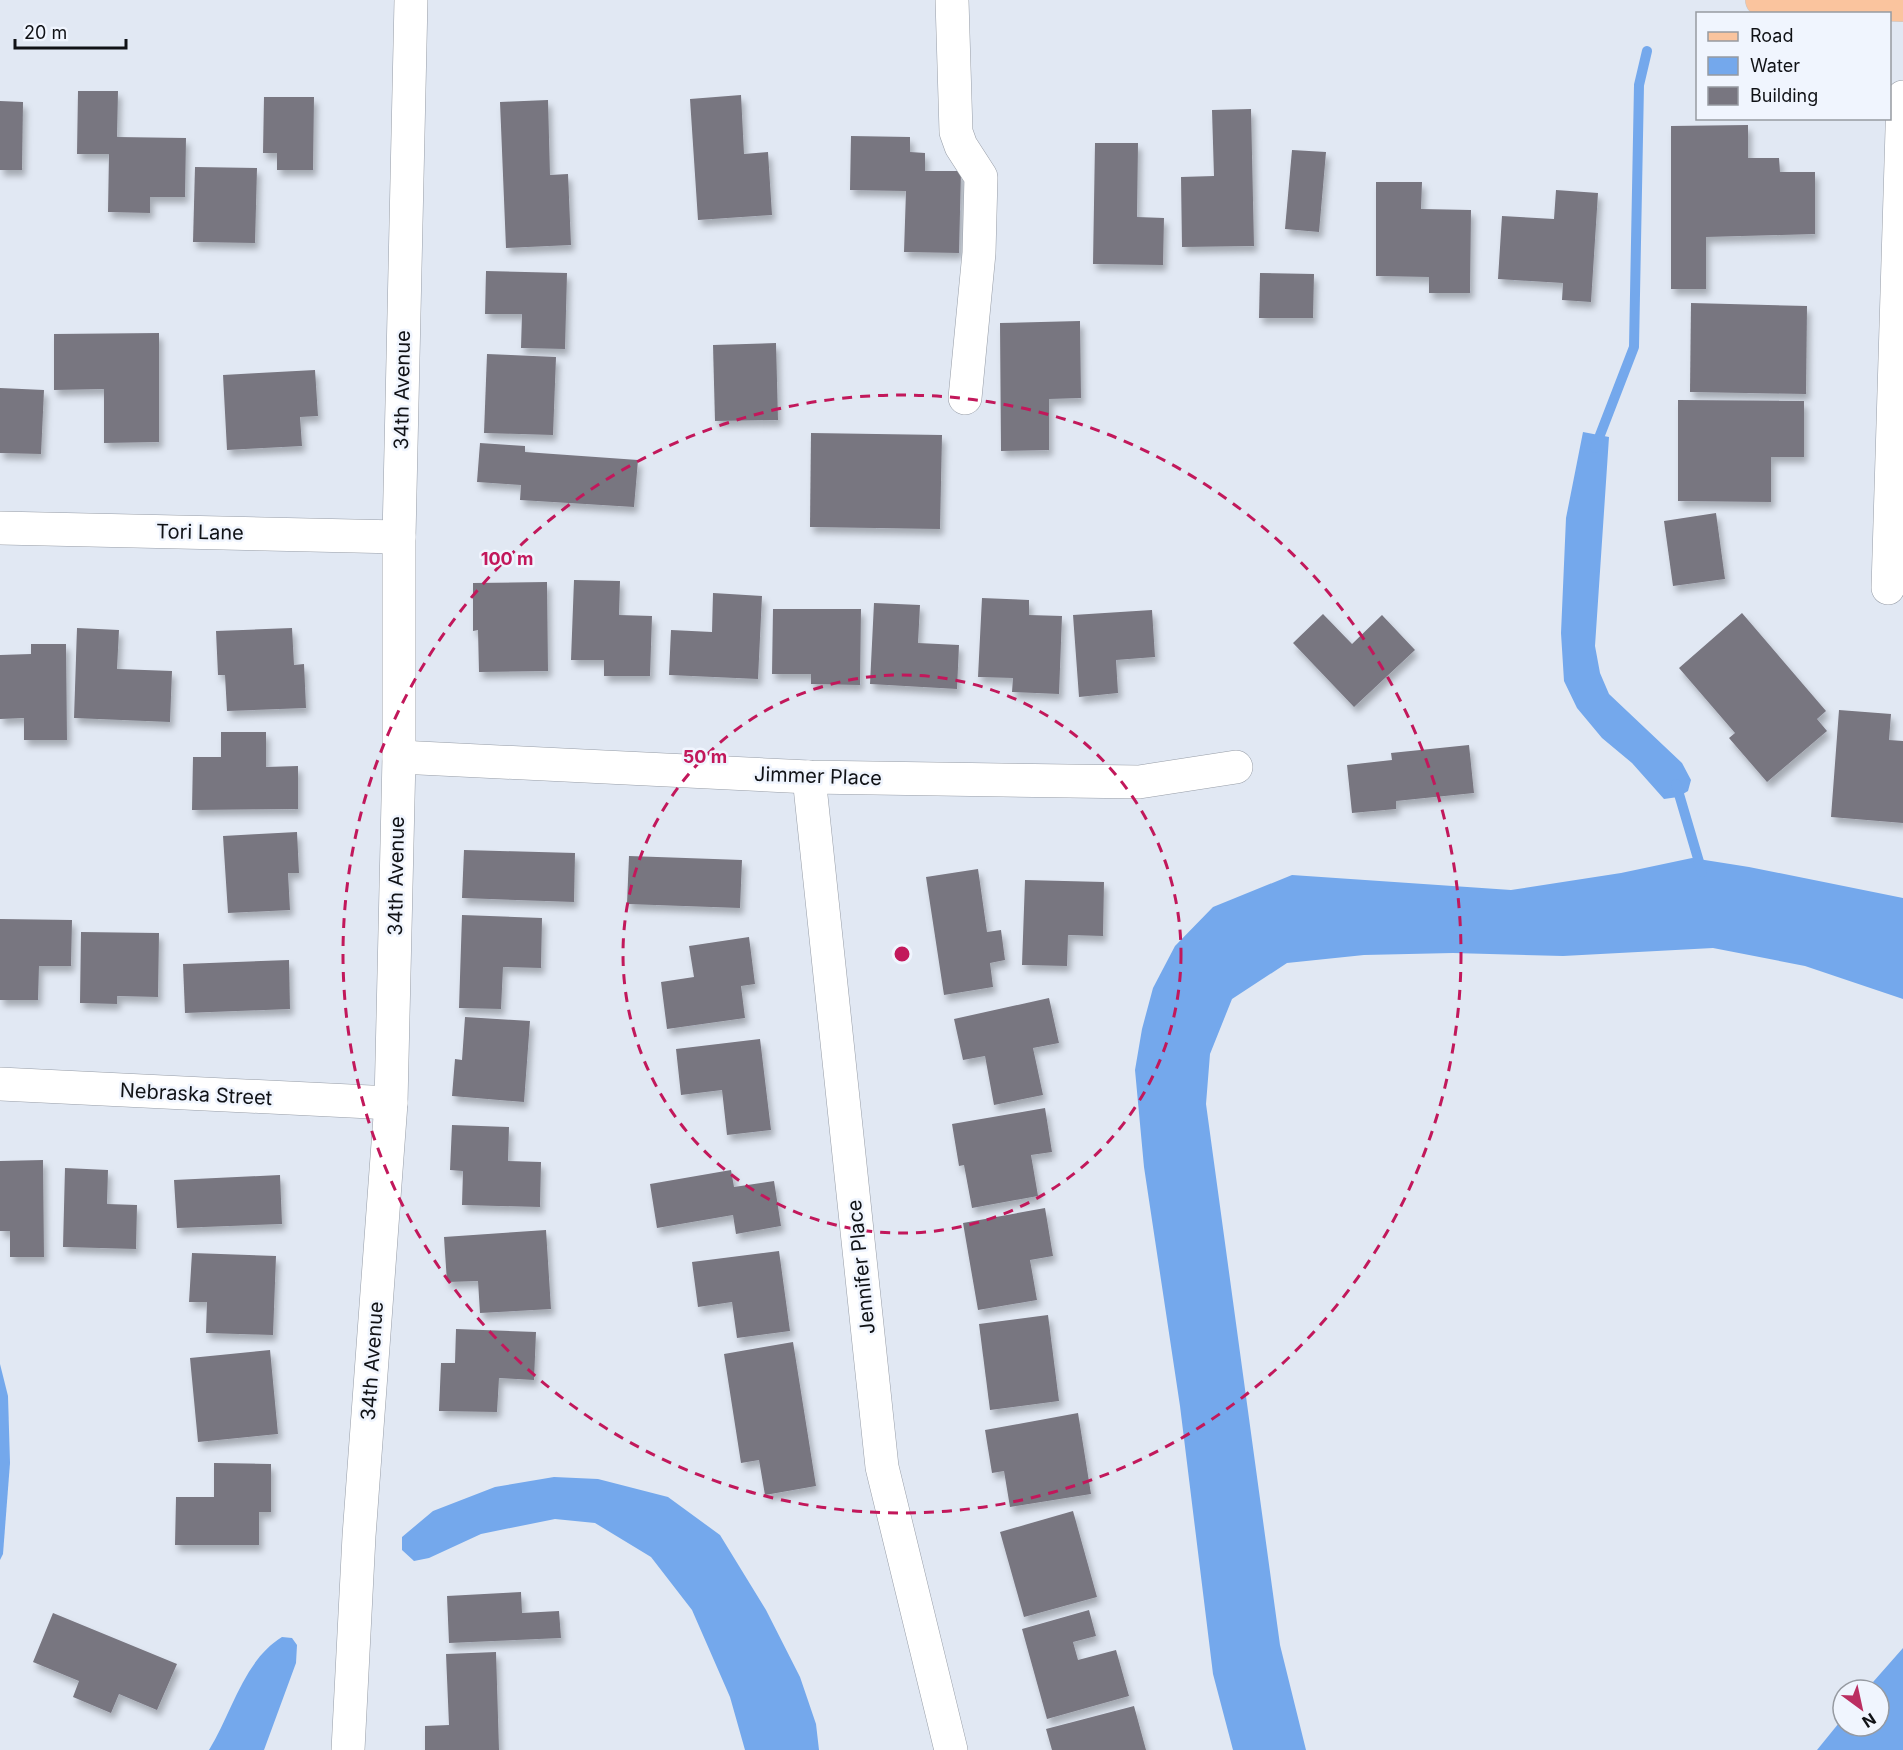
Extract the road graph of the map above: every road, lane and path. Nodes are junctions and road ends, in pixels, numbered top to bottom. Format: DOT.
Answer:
graph roads {
  1 [pos="411,0"];
  2 [pos="952,0"];
  3 [pos="1762,0"];
  4 [pos="1903,5"];
  5 [pos="1903,97"];
  6 [pos="965,399"];
  7 [pos="0,528"];
  8 [pos="399,537"];
  9 [pos="1888,588"];
  10 [pos="399,757"];
  11 [pos="1236,767"];
  12 [pos="809,777"];
  13 [pos="0,1084"];
  14 [pos="391,1103"];
  15 [pos="348,1750"];
  16 [pos="951,1750"];
  1 -- 8 [label="street, 34th Avenue"];
  2 -- 6 [label="street"];
  3 -- 4 [label="main road"];
  5 -- 9 [label="street"];
  7 -- 8 [label="street, Tori Lane"];
  8 -- 10 [label="street, 34th Avenue"];
  10 -- 12 [label="street, Jimmer Place"];
  10 -- 14 [label="street, 34th Avenue"];
  11 -- 12 [label="street, Jimmer Place"];
  12 -- 16 [label="street, Jennifer Place"];
  13 -- 14 [label="street, Nebraska Street"];
  14 -- 15 [label="street, 34th Avenue"];
}
